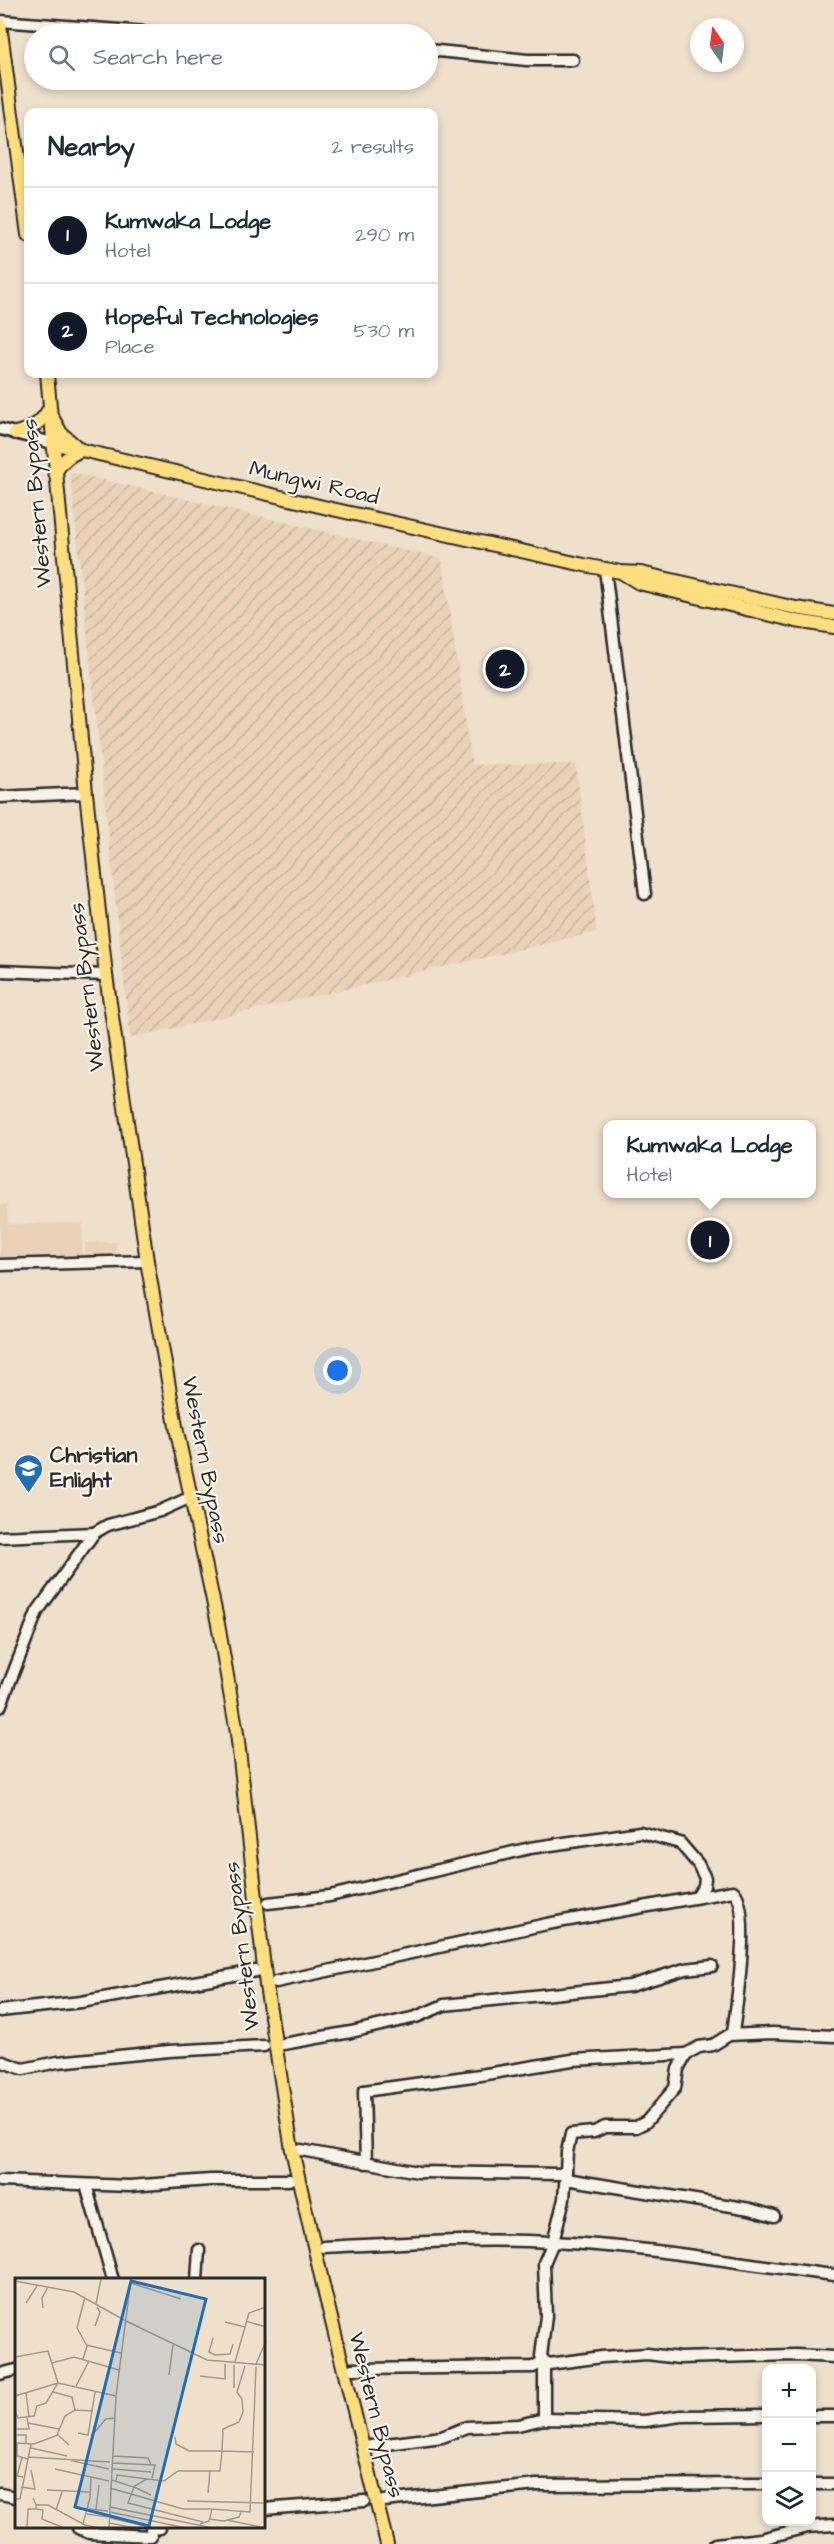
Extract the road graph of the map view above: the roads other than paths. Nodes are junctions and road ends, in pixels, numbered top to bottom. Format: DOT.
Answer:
graph roads {
  1 [pos="0,22"];
  2 [pos="29,24"];
  3 [pos="438,51"];
  4 [pos="573,60"];
  5 [pos="24,205"];
  6 [pos="47,378"];
  7 [pos="49,407"];
  8 [pos="0,429"];
  9 [pos="15,433"];
  10 [pos="52,443"];
  11 [pos="82,450"];
  12 [pos="55,473"];
  13 [pos="605,569"];
  14 [pos="621,572"];
  15 [pos="834,614"];
  16 [pos="834,627"];
  17 [pos="86,793"];
  18 [pos="0,797"];
  19 [pos="645,894"];
  20 [pos="0,971"];
  21 [pos="106,975"];
  22 [pos="147,1261"];
  23 [pos="0,1265"];
  24 [pos="191,1497"];
  25 [pos="94,1533"];
  26 [pos="0,1537"];
  27 [pos="0,1707"];
  28 [pos="698,1897"];
  29 [pos="268,1903"];
  30 [pos="712,1966"];
  31 [pos="256,1971"];
  32 [pos="276,1982"];
  33 [pos="0,2011"];
  34 [pos="733,2033"];
  35 [pos="834,2036"];
  36 [pos="283,2044"];
  37 [pos="264,2046"];
  38 [pos="686,2054"];
  39 [pos="0,2061"];
  40 [pos="301,2150"];
  41 [pos="366,2163"];
  42 [pos="566,2175"];
  43 [pos="289,2180"];
  44 [pos="0,2181"];
  45 [pos="86,2185"];
  46 [pos="774,2216"];
  47 [pos="553,2241"];
  48 [pos="324,2247"];
  49 [pos="199,2250"];
  50 [pos="834,2275"];
  51 [pos="112,2278"];
  52 [pos="197,2278"];
  53 [pos="834,2357"];
  54 [pos="544,2361"];
  55 [pos="352,2369"];
  56 [pos="15,2370"];
  57 [pos="0,2374"];
  58 [pos="762,2415"];
  59 [pos="816,2416"];
  60 [pos="834,2416"];
  61 [pos="544,2419"];
  62 [pos="371,2446"];
  63 [pos="762,2484"];
  64 [pos="816,2484"];
  65 [pos="834,2484"];
  66 [pos="0,2493"];
  67 [pos="15,2497"];
  68 [pos="364,2501"];
  69 [pos="384,2501"];
  70 [pos="266,2509"];
  71 [pos="834,2525"];
  72 [pos="80,2529"];
  73 [pos="152,2533"];
  74 [pos="387,2544"];
  75 [pos="715,2544"];
  1 -- 2 [label="street"];
  1 -- 5 [label="main road"];
  3 -- 4 [label="street"];
  6 -- 7 [label="main road, Western Bypass"];
  7 -- 9 [label="main road"];
  7 -- 10 [label="main road, Western Bypass"];
  7 -- 11 [label="main road"];
  8 -- 9 [label="street, Mungwi Road"];
  9 -- 10 [label="street, Mungwi Road"];
  10 -- 11 [label="main road, Mungwi Road"];
  10 -- 12 [label="main road, Western Bypass"];
  11 -- 12 [label="main road"];
  11 -- 13 [label="main road, Mungwi Road"];
  12 -- 17 [label="main road, Western Bypass"];
  13 -- 14 [label="main road, Mungwi Road"];
  13 -- 19 [label="street"];
  14 -- 15 [label="main road, Mungwi Road"];
  14 -- 16 [label="main road, Mungwi Road"];
  17 -- 18 [label="street"];
  17 -- 21 [label="main road, Western Bypass"];
  20 -- 21 [label="street"];
  21 -- 22 [label="main road, Western Bypass"];
  22 -- 23 [label="street"];
  22 -- 24 [label="main road, Western Bypass"];
  24 -- 25 [label="street"];
  24 -- 74 [label="main road, Western Bypass"];
  25 -- 26 [label="street"];
  25 -- 27 [label="street"];
  28 -- 29 [label="street"];
  28 -- 32 [label="street"];
  28 -- 34 [label="street"];
  30 -- 36 [label="street"];
  31 -- 33 [label="street"];
  34 -- 35 [label="street"];
  34 -- 38 [label="street"];
  37 -- 39 [label="street"];
  38 -- 41 [label="street"];
  38 -- 42 [label="street"];
  40 -- 41 [label="street"];
  41 -- 42 [label="street"];
  42 -- 46 [label="street"];
  42 -- 47 [label="street"];
  43 -- 45 [label="street"];
  44 -- 45 [label="street"];
  45 -- 51 [label="street"];
  47 -- 48 [label="street"];
  47 -- 50 [label="street"];
  47 -- 54 [label="street"];
  49 -- 52 [label="street"];
  53 -- 54 [label="street"];
  54 -- 55 [label="street"];
  54 -- 61 [label="street"];
  56 -- 57 [label="street"];
  58 -- 61 [label="street"];
  59 -- 60 [label="street"];
  61 -- 62 [label="street"];
  63 -- 69 [label="street"];
  64 -- 65 [label="street"];
  66 -- 67 [label="street"];
  68 -- 70 [label="street"];
  71 -- 75 [label="street"];
  72 -- 73 [label="street"];
}
